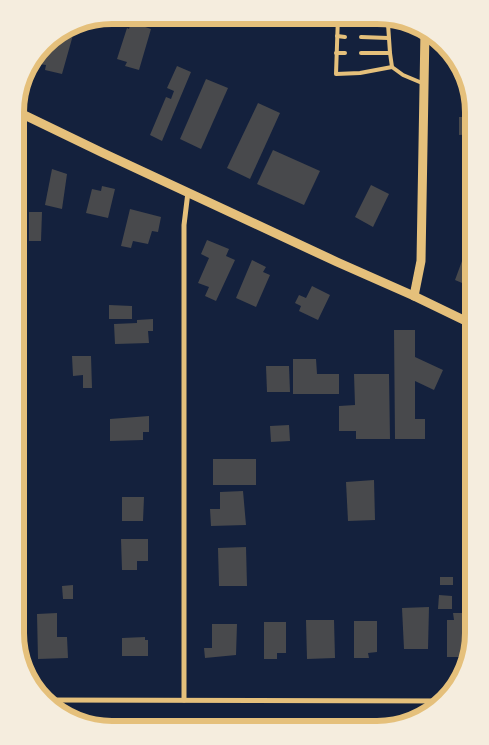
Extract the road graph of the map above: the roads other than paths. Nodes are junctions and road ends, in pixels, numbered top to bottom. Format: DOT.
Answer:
graph roads {
  1 [pos="338,24"];
  2 [pos="388,25"];
  3 [pos="337,36"];
  4 [pos="345,36"];
  5 [pos="361,37"];
  6 [pos="388,38"];
  7 [pos="425,38"];
  8 [pos="336,53"];
  9 [pos="345,53"];
  10 [pos="361,53"];
  11 [pos="390,54"];
  12 [pos="392,67"];
  13 [pos="424,84"];
  14 [pos="24,115"];
  15 [pos="188,192"];
  16 [pos="414,296"];
  17 [pos="465,321"];
  18 [pos="55,700"];
  19 [pos="184,700"];
  20 [pos="433,701"];
  1 -- 3 [label="lane"];
  2 -- 6 [label="lane"];
  3 -- 4 [label="lane"];
  3 -- 8 [label="lane"];
  5 -- 6 [label="lane"];
  6 -- 11 [label="lane"];
  7 -- 13 [label="street"];
  8 -- 9 [label="lane"];
  8 -- 12 [label="lane"];
  10 -- 11 [label="lane"];
  11 -- 12 [label="lane"];
  12 -- 13 [label="lane"];
  13 -- 16 [label="street"];
  14 -- 15 [label="street"];
  15 -- 16 [label="street"];
  15 -- 19 [label="street"];
  16 -- 17 [label="street"];
  18 -- 19 [label="street"];
  19 -- 20 [label="street"];
}
